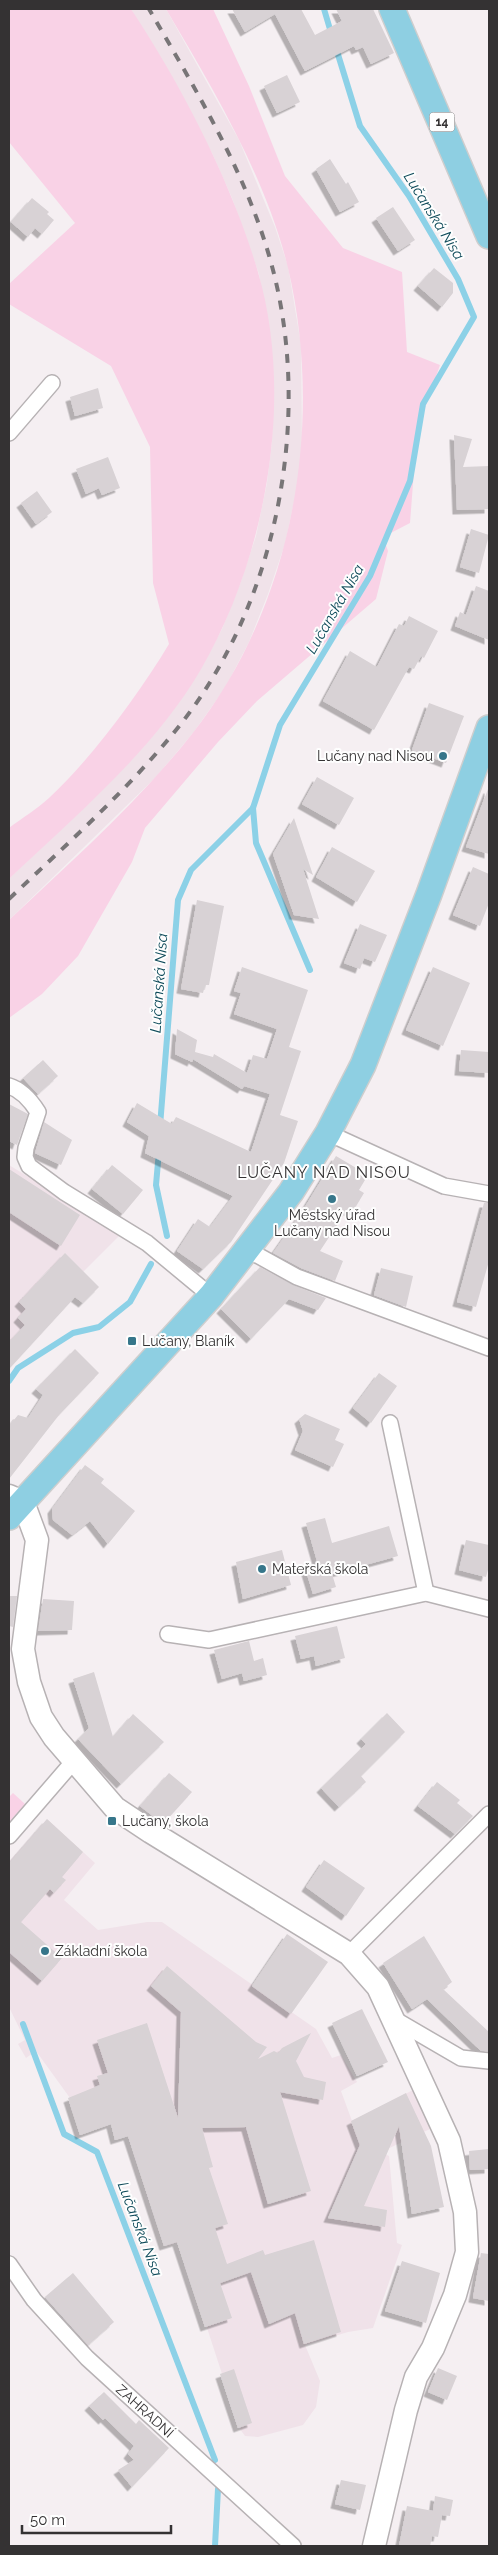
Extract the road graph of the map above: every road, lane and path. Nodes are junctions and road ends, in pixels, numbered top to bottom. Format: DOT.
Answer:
graph roads {
  1 [pos="392,9"];
  2 [pos="489,236"];
  3 [pos="52,383"];
  4 [pos="9,433"];
  5 [pos="489,728"];
  6 [pos="9,1086"];
  7 [pos="328,1133"];
  8 [pos="489,1194"];
  9 [pos="248,1250"];
  10 [pos="211,1296"];
  11 [pos="489,1348"];
  12 [pos="390,1423"];
  13 [pos="14,1505"];
  14 [pos="426,1593"];
  15 [pos="489,1609"];
  16 [pos="168,1634"];
  17 [pos="73,1762"];
  18 [pos="489,1814"];
  19 [pos="9,1836"];
  20 [pos="350,1954"];
  21 [pos="394,2019"];
  22 [pos="489,2061"];
  23 [pos="9,2264"];
  24 [pos="293,2546"];
  25 [pos="374,2546"];
  1 -- 2 [label="main road, 14"];
  3 -- 4 [label="street"];
  5 -- 7 [label="main road"];
  6 -- 10 [label="street"];
  7 -- 8 [label="street"];
  7 -- 9 [label="main road"];
  9 -- 10 [label="main road"];
  9 -- 11 [label="street"];
  10 -- 13 [label="main road"];
  12 -- 14 [label="street"];
  13 -- 17 [label="street"];
  14 -- 15 [label="street"];
  14 -- 16 [label="street"];
  17 -- 19 [label="street"];
  17 -- 20 [label="street"];
  18 -- 20 [label="street"];
  20 -- 21 [label="street"];
  21 -- 22 [label="street"];
  21 -- 25 [label="street"];
  23 -- 24 [label="street, ZAHRADNÍ"];
}
